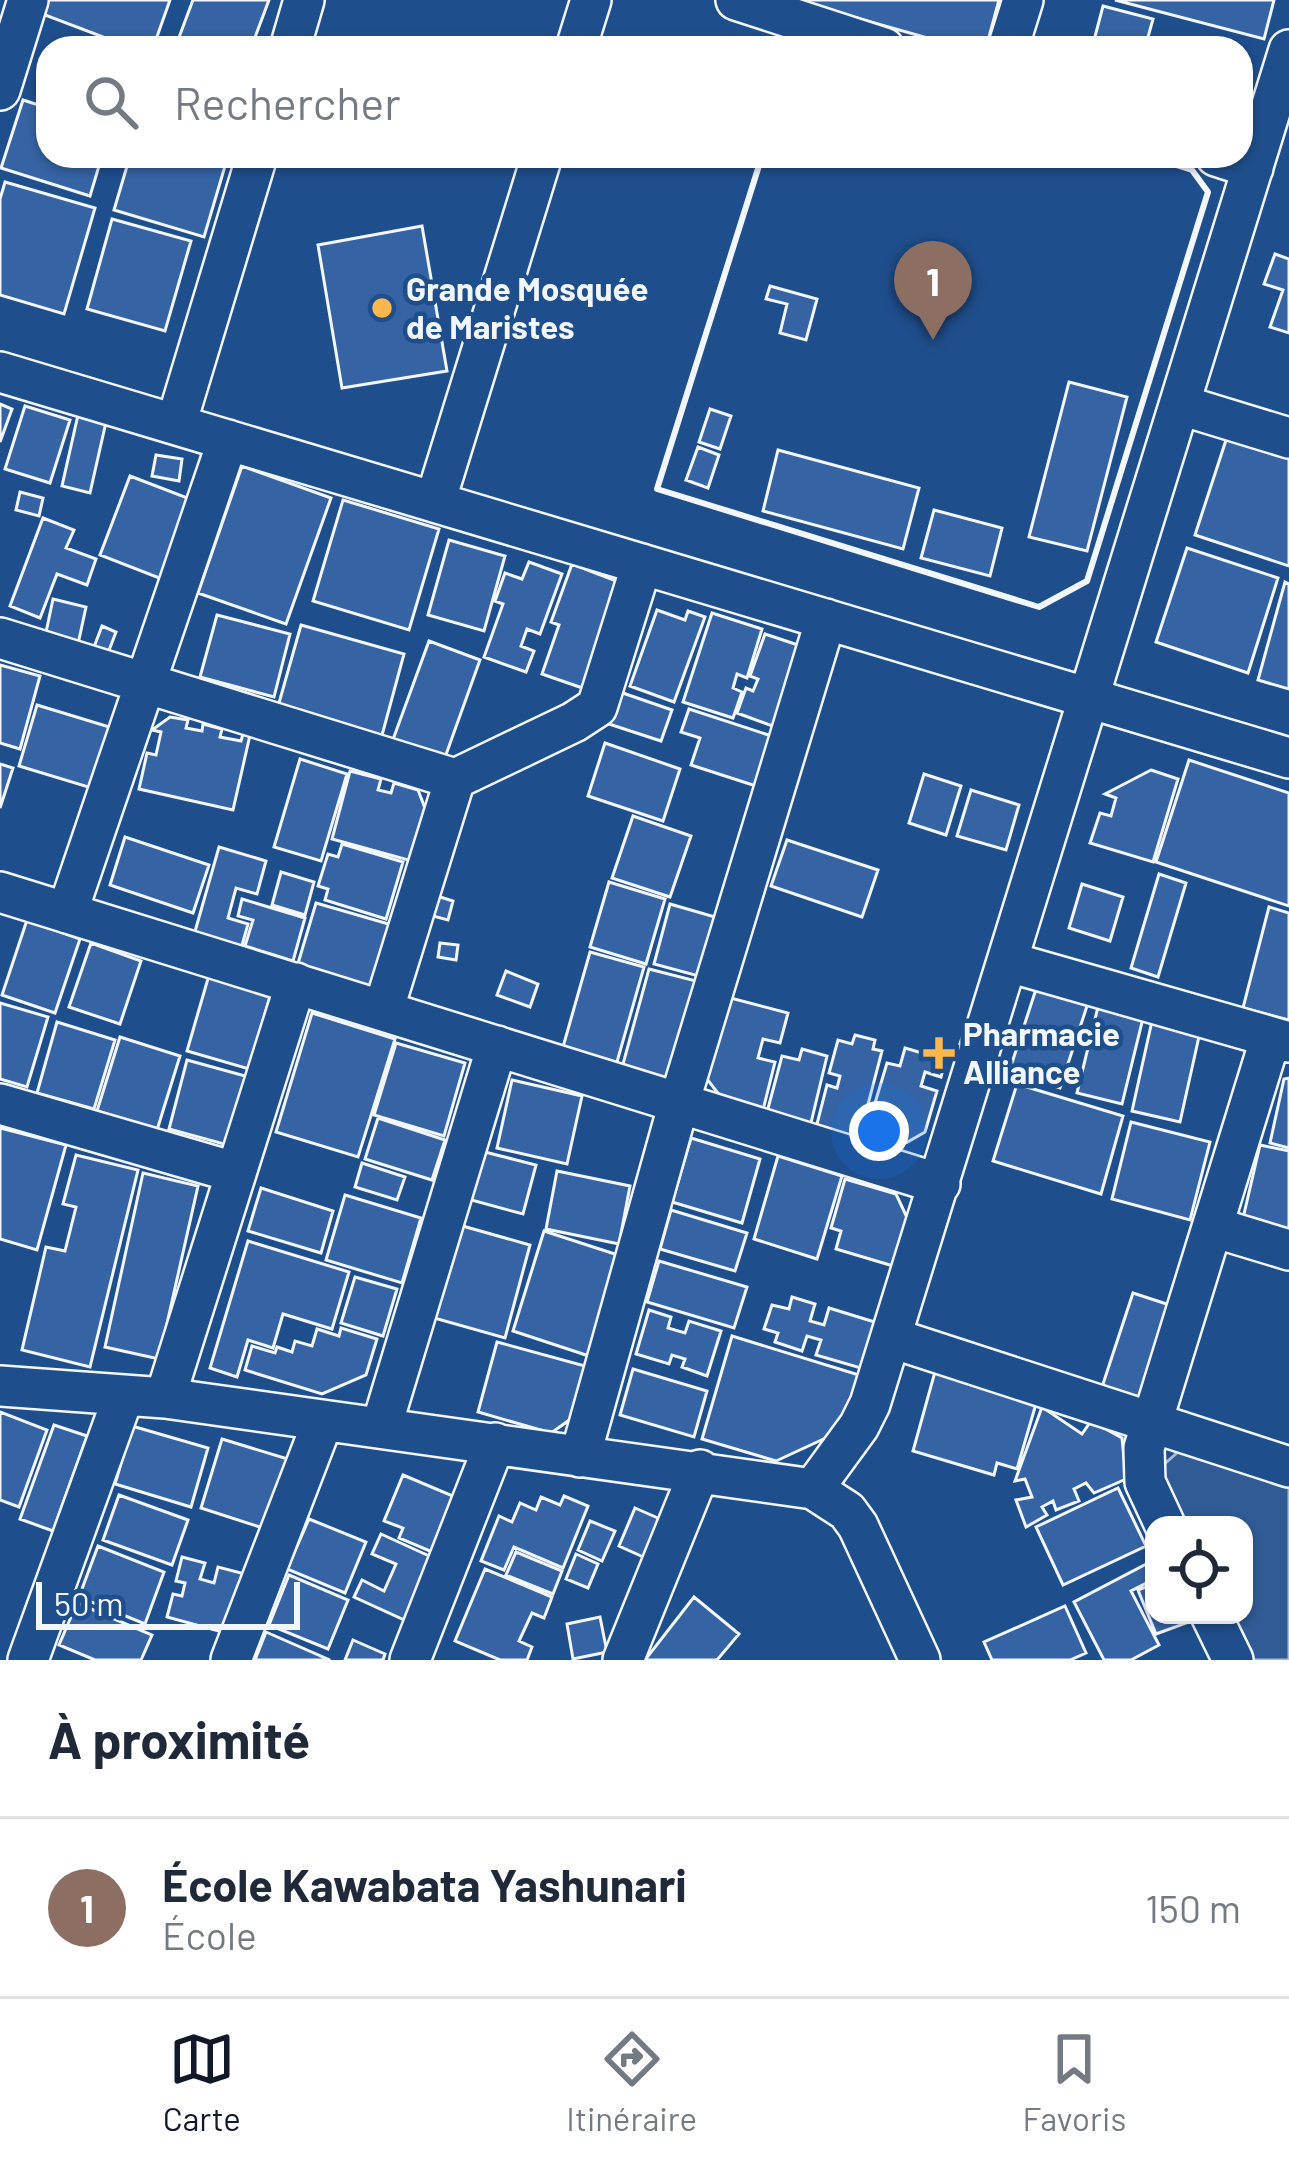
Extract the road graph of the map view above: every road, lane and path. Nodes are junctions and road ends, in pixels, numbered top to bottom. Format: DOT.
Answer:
graph roads {
  1 [pos="28,0"];
  2 [pos="304,0"];
  3 [pos="591,0"];
  4 [pos="736,0"];
  5 [pos="1022,0"];
  6 [pos="294,36"];
  7 [pos="580,36"];
  8 [pos="847,36"];
  9 [pos="1012,36"];
  10 [pos="1289,50"];
  11 [pos="4,65"];
  12 [pos="1253,123"];
  13 [pos="253,168"];
  14 [pos="538,168"];
  15 [pos="1233,168"];
  16 [pos="0,372"];
  17 [pos="1181,405"];
  18 [pos="176,424"];
  19 [pos="1289,438"];
  20 [pos="228,440"];
  21 [pos="435,502"];
  22 [pos="642,564"];
  23 [pos="826,619"];
  24 [pos="0,638"];
  25 [pos="145,683"];
  26 [pos="1091,699"];
  27 [pos="1289,758"];
  28 [pos="455,779"];
  29 [pos="0,892"];
  30 [pos="67,913"];
  31 [pos="1009,962"];
  32 [pos="296,983"];
  33 [pos="383,1011"];
  34 [pos="1280,1040"];
  35 [pos="497,1046"];
  36 [pos="679,1103"];
  37 [pos="0,1104"];
  38 [pos="233,1172"];
  39 [pos="940,1184"];
  40 [pos="1213,1227"];
  41 [pos="1289,1250"];
  42 [pos="892,1338"];
  43 [pos="0,1387"];
  44 [pos="124,1395"];
  45 [pos="165,1399"];
  46 [pos="323,1421"];
  47 [pos="1153,1424"];
  48 [pos="381,1428"];
  49 [pos="495,1443"];
  50 [pos="580,1457"];
  51 [pos="1289,1467"];
  52 [pos="700,1470"];
  53 [pos="813,1489"];
  54 [pos="1161,1516"];
  55 [pos="1216,1624"];
  56 [pos="19,1653"];
  57 [pos="231,1660"];
  58 [pos="410,1660"];
  59 [pos="623,1660"];
  60 [pos="920,1660"];
  61 [pos="1234,1660"];
  1 -- 11 [label="street"];
  2 -- 6 [label="street"];
  3 -- 7 [label="street"];
  4 -- 8 [label="street"];
  5 -- 9 [label="street"];
  10 -- 12 [label="street"];
  13 -- 18 [label="street"];
  14 -- 21 [label="street"];
  15 -- 17 [label="street"];
  16 -- 18 [label="street"];
  17 -- 19 [label="street"];
  17 -- 26 [label="street"];
  18 -- 20 [label="street"];
  20 -- 21 [label="street"];
  20 -- 25 [label="street"];
  21 -- 22 [label="street"];
  22 -- 23 [label="street"];
  22 -- 28 [label="street"];
  23 -- 26 [label="street"];
  23 -- 36 [label="street"];
  24 -- 25 [label="street"];
  25 -- 28 [label="street"];
  25 -- 30 [label="street"];
  26 -- 27 [label="street"];
  26 -- 31 [label="street"];
  28 -- 33 [label="street"];
  29 -- 30 [label="street"];
  30 -- 32 [label="street"];
  31 -- 34 [label="street"];
  31 -- 39 [label="street"];
  32 -- 33 [label="street"];
  32 -- 38 [label="street"];
  33 -- 35 [label="street"];
  34 -- 40 [label="street"];
  35 -- 36 [label="street"];
  35 -- 48 [label="street"];
  36 -- 39 [label="street"];
  36 -- 50 [label="street"];
  37 -- 38 [label="street"];
  38 -- 45 [label="street"];
  39 -- 42 [label="street"];
  40 -- 41 [label="street"];
  40 -- 47 [label="street"];
  42 -- 47 [label="street"];
  42 -- 53 [label="street"];
  43 -- 44 [label="street"];
  44 -- 45 [label="street"];
  44 -- 56 [label="street"];
  45 -- 46 [label="street"];
  46 -- 48 [label="street"];
  46 -- 57 [label="street"];
  47 -- 51 [label="street"];
  47 -- 54 [label="street"];
  48 -- 49 [label="street"];
  49 -- 50 [label="street"];
  49 -- 58 [label="street"];
  50 -- 52 [label="street"];
  52 -- 53 [label="street"];
  52 -- 59 [label="street"];
  53 -- 60 [label="street"];
  55 -- 61 [label="street"];
}
